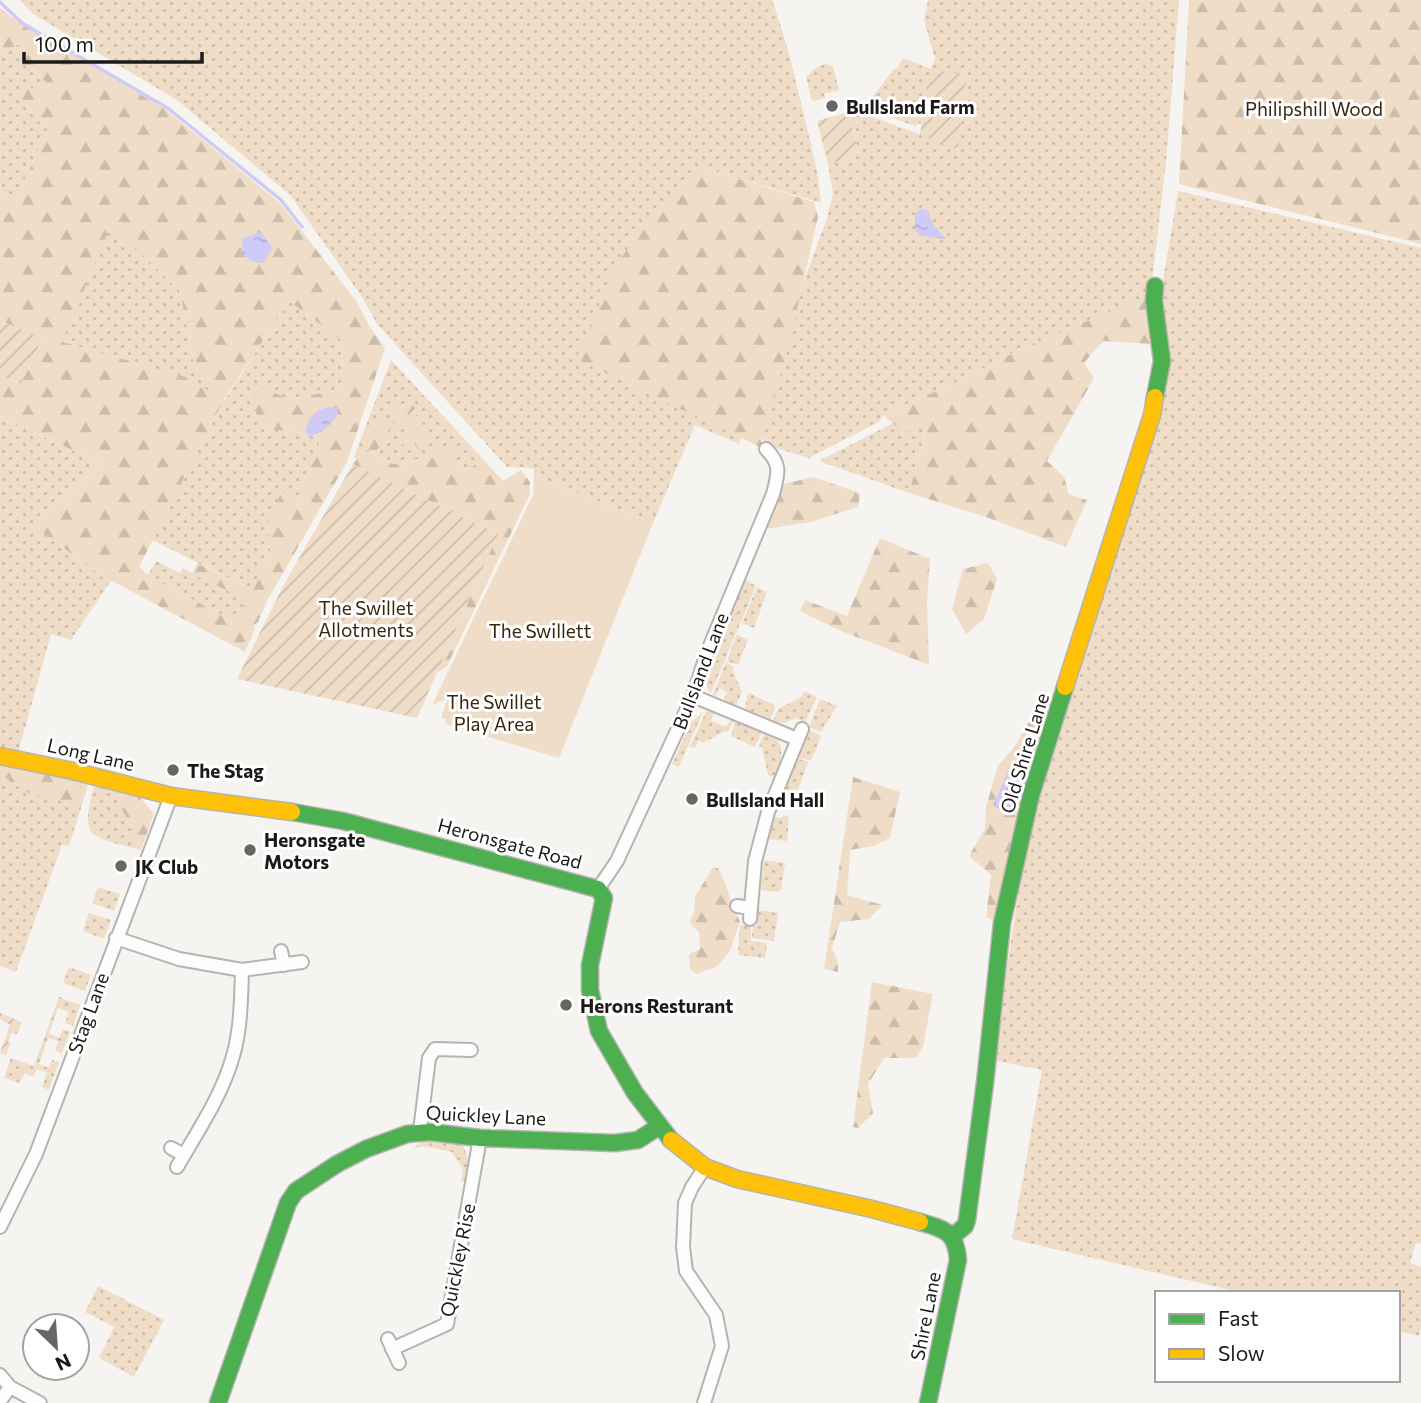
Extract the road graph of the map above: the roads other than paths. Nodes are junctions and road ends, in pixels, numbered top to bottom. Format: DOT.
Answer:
graph roads {
  1 [pos="1155,286"];
  2 [pos="766,449"];
  3 [pos="693,696"];
  4 [pos="0,756"];
  5 [pos="171,796"];
  6 [pos="598,889"];
  7 [pos="737,906"];
  8 [pos="116,938"];
  9 [pos="281,951"];
  10 [pos="302,962"];
  11 [pos="284,965"];
  12 [pos="242,971"];
  13 [pos="471,1050"];
  14 [pos="659,1127"];
  15 [pos="420,1131"];
  16 [pos="480,1138"];
  17 [pos="171,1149"];
  18 [pos="184,1155"];
  19 [pos="177,1167"];
  20 [pos="705,1167"];
  21 [pos="0,1227"];
  22 [pos="952,1237"];
  23 [pos="399,1363"];
  24 [pos="0,1375"];
  25 [pos="10,1387"];
  26 [pos="0,1401"];
  27 [pos="40,1403"];
  28 [pos="218,1403"];
  29 [pos="704,1403"];
  30 [pos="928,1403"];
  1 -- 22 [label="street, Old Shire Lane"];
  2 -- 3 [label="street, Bullsland Lane"];
  3 -- 6 [label="street, Bullsland Lane"];
  3 -- 7 [label="street"];
  4 -- 5 [label="street, Long Lane"];
  5 -- 6 [label="street, Heronsgate Road"];
  5 -- 8 [label="street, Stag Lane"];
  6 -- 14 [label="street, Heronsgate Road"];
  8 -- 12 [label="street"];
  8 -- 21 [label="street, Stag Lane"];
  9 -- 11 [label="street"];
  10 -- 11 [label="street"];
  11 -- 12 [label="street"];
  12 -- 18 [label="street"];
  13 -- 15 [label="street"];
  14 -- 16 [label="street, Quickley Lane"];
  14 -- 20 [label="street, Heronsgate Road"];
  15 -- 16 [label="street, Quickley Lane"];
  15 -- 28 [label="street, Quickley Lane"];
  16 -- 23 [label="street, Quickley Rise"];
  17 -- 18 [label="street"];
  18 -- 19 [label="street"];
  20 -- 22 [label="street, Heronsgate Road"];
  20 -- 29 [label="street"];
  22 -- 30 [label="street, Shire Lane"];
  24 -- 25 [label="street"];
  25 -- 26 [label="street"];
  25 -- 27 [label="street"];
}
